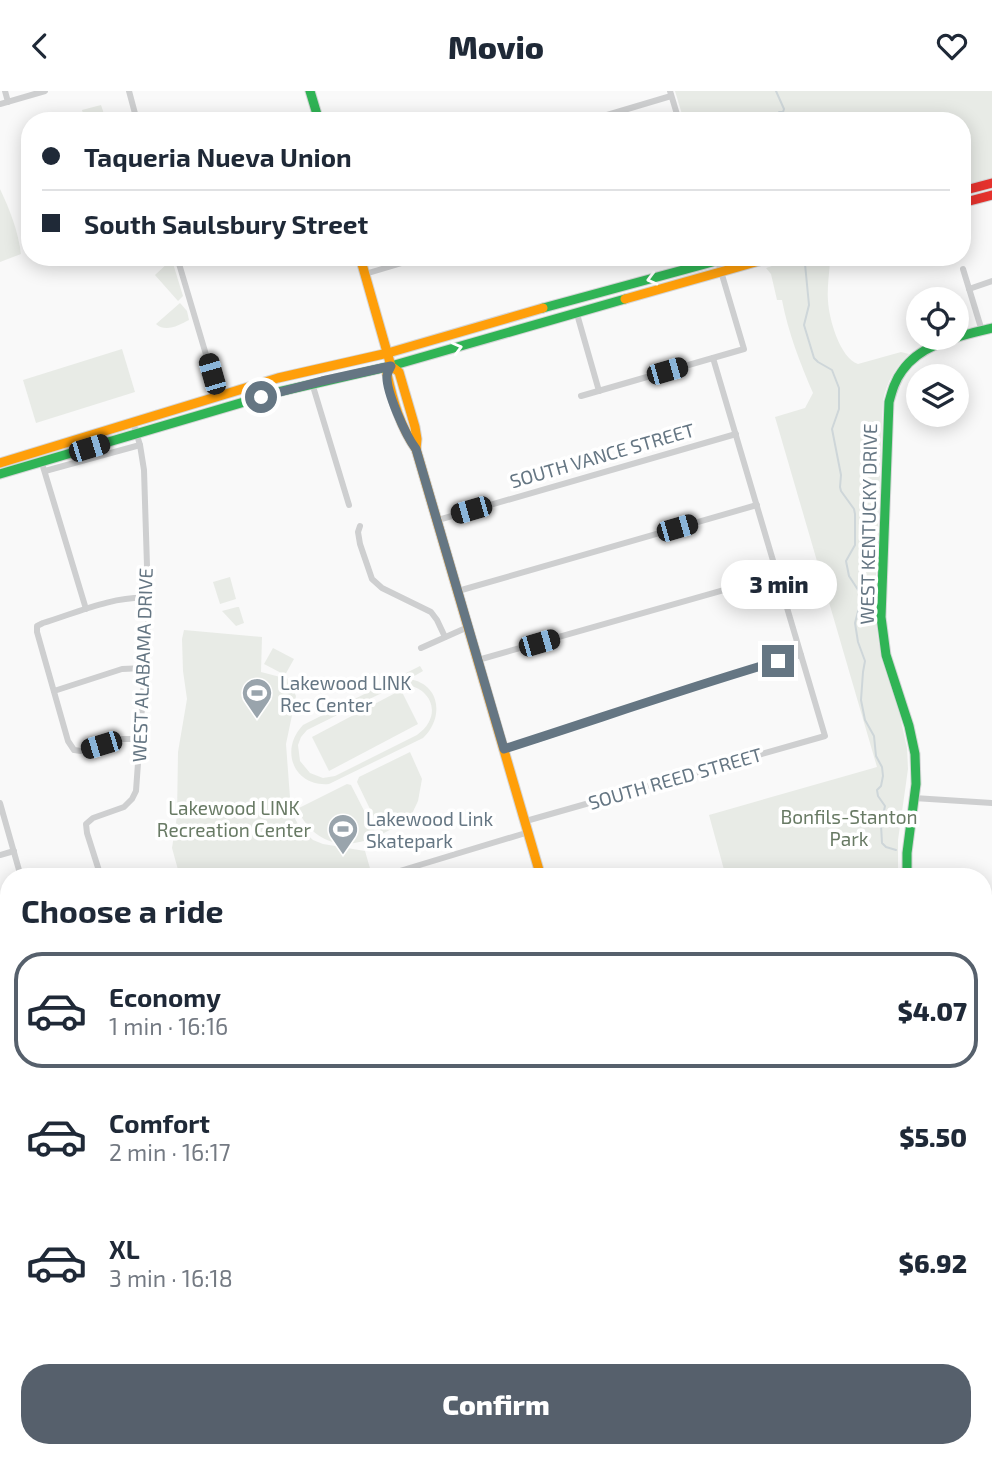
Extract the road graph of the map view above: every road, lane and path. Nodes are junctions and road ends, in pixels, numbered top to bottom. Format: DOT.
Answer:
graph roads {
  1 [pos="5,91"];
  2 [pos="45,91"];
  3 [pos="129,91"];
  4 [pos="310,91"];
  5 [pos="671,93"];
  6 [pos="8,101"];
  7 [pos="0,104"];
  8 [pos="135,112"];
  9 [pos="316,112"];
  10 [pos="614,112"];
  11 [pos="676,112"];
  12 [pos="992,183"];
  13 [pos="971,189"];
  14 [pos="992,195"];
  15 [pos="971,201"];
  16 [pos="180,266"];
  17 [pos="363,266"];
  18 [pos="392,266"];
  19 [pos="692,266"];
  20 [pos="719,266"];
  21 [pos="742,266"];
  22 [pos="963,269"];
  23 [pos="721,272"];
  24 [pos="365,274"];
  25 [pos="992,281"];
  26 [pos="968,287"];
  27 [pos="969,289"];
  28 [pos="542,309"];
  29 [pos="577,313"];
  30 [pos="992,328"];
  31 [pos="982,331"];
  32 [pos="493,338"];
  33 [pos="388,353"];
  34 [pos="713,358"];
  35 [pos="391,366"];
  36 [pos="313,383"];
  37 [pos="599,391"];
  38 [pos="218,395"];
  39 [pos="581,396"];
  40 [pos="184,419"];
  41 [pos="133,422"];
  42 [pos="136,434"];
  43 [pos="736,435"];
  44 [pos="140,445"];
  45 [pos="39,451"];
  46 [pos="0,463"];
  47 [pos="43,467"];
  48 [pos="0,474"];
  49 [pos="349,505"];
  50 [pos="757,505"];
  51 [pos="438,520"];
  52 [pos="360,526"];
  53 [pos="777,575"];
  54 [pos="458,591"];
  55 [pos="148,598"];
  56 [pos="86,609"];
  57 [pos="468,627"];
  58 [pos="445,637"];
  59 [pos="421,648"];
  60 [pos="801,655"];
  61 [pos="478,660"];
  62 [pos="145,668"];
  63 [pos="54,691"];
  64 [pos="141,739"];
  65 [pos="504,749"];
  66 [pos="914,799"];
  67 [pos="0,803"];
  68 [pos="992,803"];
  69 [pos="526,821"];
  70 [pos="529,832"];
  71 [pos="14,851"];
  72 [pos="0,855"];
  73 [pos="19,868"];
  74 [pos="98,868"];
  75 [pos="410,868"];
  76 [pos="539,868"];
  77 [pos="907,868"];
  1 -- 6 [label="street"];
  2 -- 6 [label="street"];
  3 -- 8 [label="street"];
  4 -- 9 [label="main road"];
  5 -- 10 [label="street"];
  5 -- 11 [label="street"];
  6 -- 7 [label="street"];
  12 -- 13 [label="main road"];
  14 -- 15 [label="main road"];
  16 -- 38 [label="street"];
  17 -- 24 [label="main road"];
  18 -- 24 [label="street"];
  19 -- 28 [label="main road, one-way"];
  20 -- 23 [label="street"];
  21 -- 23 [label="main road"];
  22 -- 26 [label="street"];
  23 -- 29 [label="main road"];
  23 -- 34 [label="street"];
  24 -- 33 [label="main road"];
  25 -- 27 [label="street"];
  27 -- 31 [label="street"];
  28 -- 32 [label="main road"];
  28 -- 33 [label="main road"];
  29 -- 32 [label="main road"];
  29 -- 37 [label="street"];
  30 -- 31 [label="main road"];
  31 -- 66 [label="main road, WEST KENTUCKY DRIVE"];
  35 -- 32 [label="main road, one-way"];
  33 -- 35 [label="main road"];
  33 -- 38 [label="main road"];
  34 -- 37 [label="street"];
  34 -- 43 [label="street"];
  35 -- 36 [label="main road"];
  35 -- 51 [label="main road"];
  36 -- 40 [label="main road"];
  36 -- 49 [label="street"];
  37 -- 39 [label="street"];
  38 -- 40 [label="main road"];
  38 -- 41 [label="main road"];
  40 -- 42 [label="main road"];
  41 -- 42 [label="street, WEST ALABAMA DRIVE"];
  41 -- 45 [label="main road"];
  42 -- 44 [label="street, WEST ALABAMA DRIVE"];
  42 -- 47 [label="main road"];
  43 -- 50 [label="street"];
  43 -- 51 [label="street, SOUTH VANCE STREET"];
  44 -- 47 [label="street"];
  44 -- 55 [label="street, WEST ALABAMA DRIVE"];
  45 -- 46 [label="main road"];
  45 -- 47 [label="street"];
  47 -- 48 [label="main road"];
  47 -- 56 [label="street"];
  50 -- 53 [label="street"];
  50 -- 54 [label="street"];
  51 -- 54 [label="main road"];
  52 -- 58 [label="street"];
  53 -- 60 [label="street"];
  53 -- 61 [label="street"];
  54 -- 57 [label="main road"];
  55 -- 56 [label="street"];
  55 -- 62 [label="street, WEST ALABAMA DRIVE"];
  56 -- 63 [label="street"];
  57 -- 58 [label="street"];
  57 -- 61 [label="main road"];
  58 -- 59 [label="street"];
  60 -- 65 [label="street"];
  60 -- 69 [label="street, SOUTH REED STREET"];
  61 -- 65 [label="main road"];
  62 -- 63 [label="street"];
  62 -- 64 [label="street, WEST ALABAMA DRIVE"];
  63 -- 64 [label="street"];
  64 -- 74 [label="street, WEST ALABAMA DRIVE"];
  65 -- 69 [label="main road"];
  66 -- 68 [label="street"];
  66 -- 77 [label="main road, WEST KENTUCKY DRIVE"];
  67 -- 71 [label="street"];
  69 -- 70 [label="main road"];
  70 -- 75 [label="street"];
  70 -- 76 [label="main road"];
  71 -- 72 [label="street"];
  71 -- 73 [label="street"];
}
